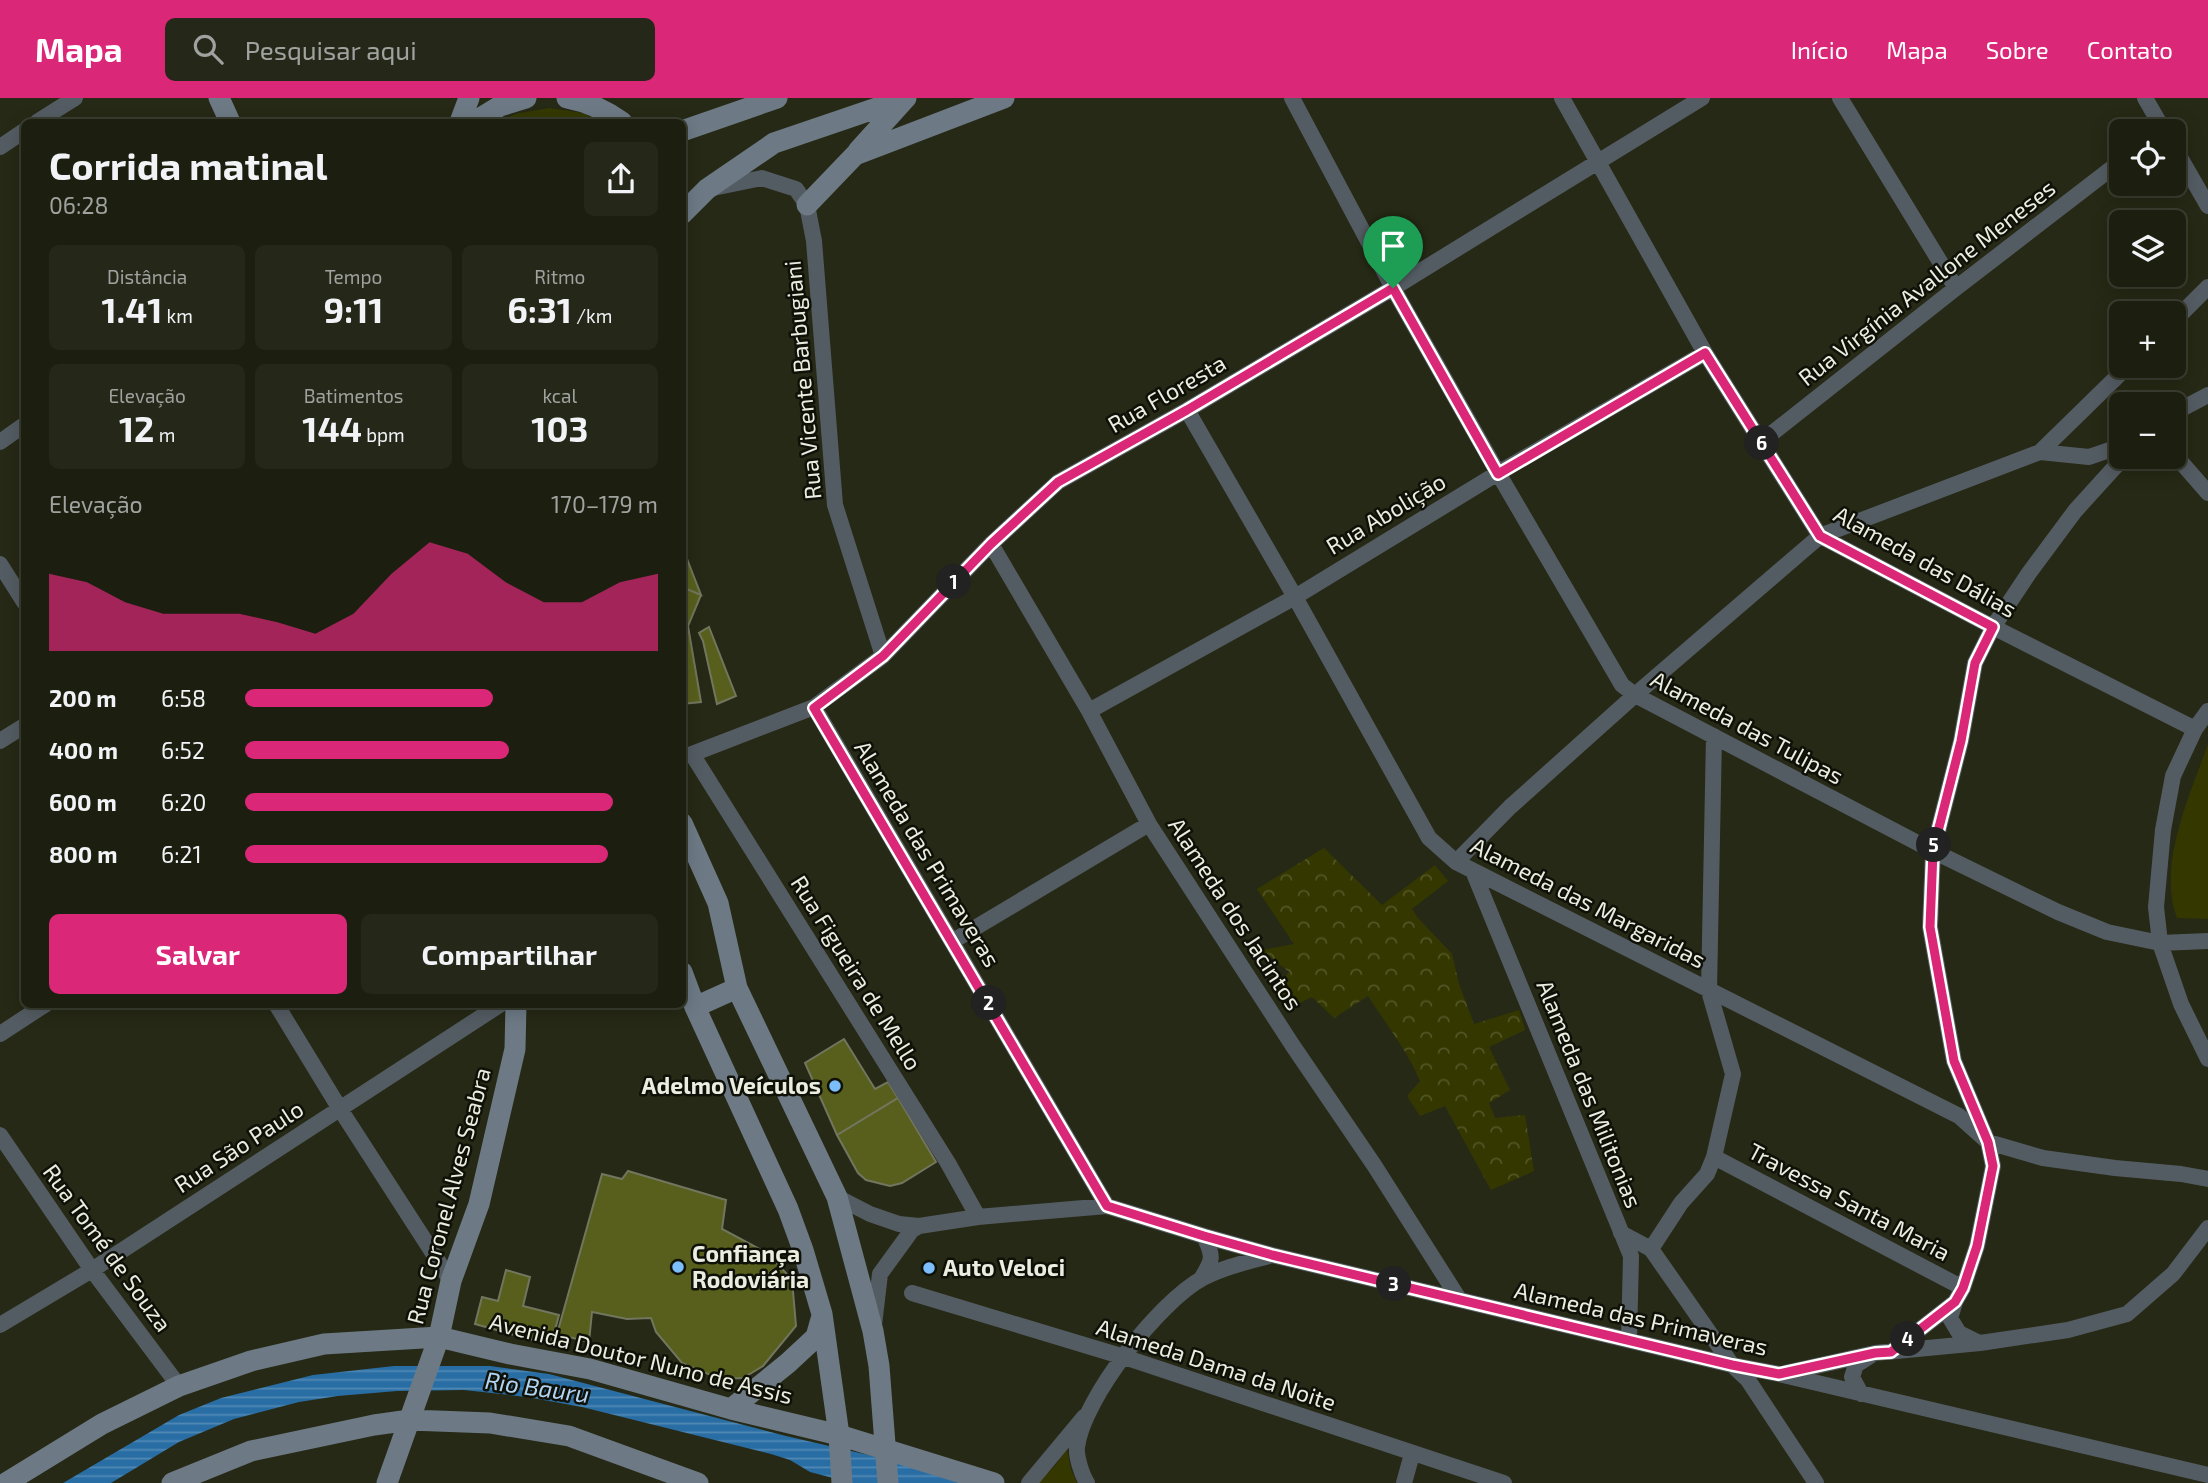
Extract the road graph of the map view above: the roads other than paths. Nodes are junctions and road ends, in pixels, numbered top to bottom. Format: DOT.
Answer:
graph roads {
  1 [pos="75,98"];
  2 [pos="219,98"];
  3 [pos="469,98"];
  4 [pos="526,98"];
  5 [pos="566,98"];
  6 [pos="777,98"];
  7 [pos="906,98"];
  8 [pos="1004,98"];
  9 [pos="1293,98"];
  10 [pos="1562,98"];
  11 [pos="1702,98"];
  12 [pos="1840,98"];
  13 [pos="2145,98"];
  14 [pos="761,102"];
  15 [pos="609,111"];
  16 [pos="42,119"];
  17 [pos="229,119"];
  18 [pos="461,119"];
  19 [pos="479,119"];
  20 [pos="2156,119"];
  21 [pos="686,130"];
  22 [pos="21,133"];
  23 [pos="0,147"];
  24 [pos="855,155"];
  25 [pos="1597,162"];
  26 [pos="2186,168"];
  27 [pos="2109,170"];
  28 [pos="707,189"];
  29 [pos="807,205"];
  30 [pos="2208,206"];
  31 [pos="686,210"];
  32 [pos="2208,287"];
  33 [pos="1393,288"];
  34 [pos="1956,288"];
  35 [pos="2186,309"];
  36 [pos="1705,353"];
  37 [pos="2116,378"];
  38 [pos="2208,395"];
  39 [pos="2186,407"];
  40 [pos="1187,410"];
  41 [pos="21,427"];
  42 [pos="0,442"];
  43 [pos="1761,442"];
  44 [pos="2109,450"];
  45 [pos="2040,452"];
  46 [pos="2186,468"];
  47 [pos="2113,469"];
  48 [pos="1498,474"];
  49 [pos="2208,493"];
  50 [pos="1820,536"];
  51 [pos="991,544"];
  52 [pos="0,564"];
  53 [pos="21,597"];
  54 [pos="1295,597"];
  55 [pos="1993,627"];
  56 [pos="883,656"];
  57 [pos="1635,695"];
  58 [pos="814,708"];
  59 [pos="1089,710"];
  60 [pos="2208,711"];
  61 [pos="21,728"];
  62 [pos="2195,729"];
  63 [pos="1714,736"];
  64 [pos="0,741"];
  65 [pos="687,755"];
  66 [pos="1149,824"];
  67 [pos="686,832"];
  68 [pos="1933,851"];
  69 [pos="1456,862"];
  70 [pos="1473,871"];
  71 [pos="953,941"];
  72 [pos="2208,941"];
  73 [pos="2160,943"];
  74 [pos="686,983"];
  75 [pos="737,988"];
  76 [pos="1709,991"];
  77 [pos="695,1007"];
  78 [pos="41,1008"];
  79 [pos="278,1008"];
  80 [pos="495,1008"];
  81 [pos="516,1008"];
  82 [pos="0,1034"];
  83 [pos="2208,1059"];
  84 [pos="340,1109"];
  85 [pos="0,1135"];
  86 [pos="1988,1142"];
  87 [pos="1714,1157"];
  88 [pos="2208,1170"];
  89 [pos="2181,1174"];
  90 [pos="2208,1179"];
  91 [pos="837,1197"];
  92 [pos="1107,1206"];
  93 [pos="978,1217"];
  94 [pos="919,1226"];
  95 [pos="2208,1228"];
  96 [pos="1621,1233"];
  97 [pos="1204,1236"];
  98 [pos="1651,1249"];
  99 [pos="1272,1255"];
  100 [pos="92,1270"];
  101 [pos="1201,1279"];
  102 [pos="451,1281"];
  103 [pos="912,1293"];
  104 [pos="1959,1295"];
  105 [pos="1459,1299"];
  106 [pos="822,1314"];
  107 [pos="0,1325"];
  108 [pos="873,1331"];
  109 [pos="439,1337"];
  110 [pos="1629,1340"];
  111 [pos="1980,1343"];
  112 [pos="1883,1353"];
  113 [pos="1124,1357"];
  114 [pos="1732,1365"];
  115 [pos="1779,1374"];
  116 [pos="179,1386"];
  117 [pos="1861,1394"];
  118 [pos="731,1409"];
  119 [pos="413,1410"];
  120 [pos="1088,1412"];
  121 [pos="839,1438"];
  122 [pos="887,1453"];
  123 [pos="1412,1454"];
  124 [pos="2208,1475"];
  125 [pos="6,1483"];
  126 [pos="172,1483"];
  127 [pos="387,1483"];
  128 [pos="698,1483"];
  129 [pos="842,1483"];
  130 [pos="888,1483"];
  131 [pos="994,1483"];
  132 [pos="1029,1483"];
  133 [pos="1087,1483"];
  134 [pos="1404,1483"];
  135 [pos="1504,1483"];
  136 [pos="1816,1483"];
  1 -- 16 [label="street"];
  2 -- 17 [label="main road"];
  3 -- 18 [label="main road"];
  4 -- 19 [label="main road"];
  5 -- 15 [label="main road"];
  6 -- 14 [label="main road"];
  7 -- 24 [label="main road"];
  7 -- 28 [label="main road"];
  8 -- 24 [label="main road"];
  9 -- 33 [label="street, Alameda das Tulipas"];
  10 -- 25 [label="street, Alameda das Dálias"];
  11 -- 25 [label="street, Rua Floresta"];
  12 -- 34 [label="street"];
  13 -- 20 [label="street"];
  14 -- 21 [label="main road"];
  22 -- 23 [label="street"];
  24 -- 29 [label="main road"];
  25 -- 33 [label="street, Rua Floresta"];
  25 -- 36 [label="street, Alameda das Dálias"];
  26 -- 30 [label="street"];
  27 -- 34 [label="street, Rua Virgínia Avallone Meneses"];
  28 -- 29 [label="street"];
  28 -- 31 [label="main road"];
  29 -- 56 [label="street, Rua Vicente Barbugiani"];
  32 -- 35 [label="street"];
  33 -- 40 [label="street, Rua Floresta"];
  33 -- 48 [label="street, Alameda das Tulipas"];
  34 -- 43 [label="street, Rua Virgínia Avallone Meneses"];
  36 -- 43 [label="street, Alameda das Dálias"];
  36 -- 48 [label="street, Rua Abolição"];
  37 -- 45 [label="street"];
  38 -- 39 [label="street"];
  40 -- 51 [label="street, Rua Floresta"];
  40 -- 54 [label="street, Alameda das Margaridas"];
  41 -- 42 [label="street"];
  43 -- 50 [label="street, Alameda das Dálias"];
  44 -- 45 [label="street"];
  45 -- 50 [label="street"];
  46 -- 49 [label="street"];
  47 -- 55 [label="street"];
  48 -- 54 [label="street, Rua Abolição"];
  48 -- 57 [label="street, Alameda das Tulipas"];
  50 -- 55 [label="street, Alameda das Dálias"];
  50 -- 57 [label="street"];
  51 -- 56 [label="street, Rua Floresta"];
  51 -- 59 [label="street, Alameda dos Jacintos"];
  52 -- 53 [label="street"];
  54 -- 59 [label="street, Rua Abolição"];
  54 -- 69 [label="street, Alameda das Margaridas"];
  55 -- 62 [label="street, Alameda das Dálias"];
  55 -- 68 [label="street"];
  56 -- 58 [label="street, Rua Floresta"];
  57 -- 63 [label="street, Alameda das Tulipas"];
  57 -- 69 [label="street"];
  58 -- 65 [label="street, Rua Floresta"];
  58 -- 71 [label="street, Alameda das Primaveras"];
  59 -- 66 [label="street, Alameda dos Jacintos"];
  60 -- 62 [label="street"];
  61 -- 64 [label="street"];
  62 -- 73 [label="street"];
  63 -- 68 [label="street, Alameda das Tulipas"];
  63 -- 76 [label="street"];
  65 -- 93 [label="street, Rua Figueira de Mello"];
  66 -- 71 [label="street"];
  66 -- 105 [label="street, Alameda dos Jacintos"];
  67 -- 75 [label="main road"];
  68 -- 73 [label="street, Alameda das Tulipas"];
  68 -- 86 [label="street"];
  69 -- 70 [label="street, Alameda das Margaridas"];
  70 -- 76 [label="street, Alameda das Margaridas"];
  70 -- 96 [label="street, Alameda das Militonias"];
  71 -- 92 [label="street, Alameda das Primaveras"];
  72 -- 73 [label="street, Alameda das Tulipas"];
  73 -- 83 [label="street"];
  74 -- 77 [label="main road"];
  75 -- 77 [label="main road"];
  75 -- 91 [label="main road"];
  76 -- 86 [label="street, Alameda das Margaridas"];
  76 -- 87 [label="street"];
  77 -- 106 [label="main road"];
  78 -- 82 [label="street"];
  79 -- 84 [label="street"];
  80 -- 84 [label="street, Rua São Paulo"];
  81 -- 102 [label="main road, Rua Coronel Alves Seabra"];
  84 -- 100 [label="street, Rua São Paulo"];
  84 -- 102 [label="street"];
  85 -- 100 [label="street, Rua Tomé de Souza"];
  86 -- 89 [label="street, Alameda das Margaridas"];
  86 -- 104 [label="street"];
  87 -- 98 [label="street"];
  87 -- 104 [label="street, Travessa Santa Maria"];
  88 -- 89 [label="street, Alameda das Margaridas"];
  89 -- 90 [label="street, Alameda das Margaridas"];
  91 -- 94 [label="street"];
  91 -- 108 [label="main road"];
  92 -- 93 [label="street, Alameda das Primaveras"];
  92 -- 97 [label="street, Alameda das Primaveras"];
  93 -- 94 [label="street, Alameda das Primaveras"];
  94 -- 108 [label="street"];
  95 -- 111 [label="street"];
  96 -- 98 [label="street"];
  96 -- 110 [label="street, Alameda das Militonias"];
  97 -- 99 [label="street, Alameda das Primaveras"];
  97 -- 101 [label="street"];
  98 -- 114 [label="street"];
  99 -- 101 [label="street"];
  99 -- 105 [label="street, Alameda das Primaveras"];
  100 -- 107 [label="street, Rua São Paulo"];
  100 -- 116 [label="street, Rua Tomé de Souza"];
  101 -- 113 [label="street"];
  102 -- 109 [label="main road, Rua Coronel Alves Seabra"];
  103 -- 113 [label="street, Alameda Dama da Noite"];
  104 -- 111 [label="street"];
  104 -- 112 [label="street"];
  105 -- 110 [label="street, Alameda das Primaveras"];
  106 -- 118 [label="main road"];
  106 -- 121 [label="main road"];
  108 -- 122 [label="main road"];
  109 -- 116 [label="main road, Avenida Doutor Nuno de Assis"];
  109 -- 118 [label="main road, Avenida Doutor Nuno de Assis"];
  109 -- 119 [label="main road, Rua Coronel Alves Seabra"];
  110 -- 114 [label="street, Alameda das Primaveras"];
  111 -- 112 [label="street"];
  112 -- 115 [label="street"];
  112 -- 117 [label="street"];
  113 -- 120 [label="street"];
  113 -- 123 [label="street, Alameda Dama da Noite"];
  114 -- 115 [label="street, Alameda das Primaveras"];
  114 -- 136 [label="street"];
  115 -- 117 [label="street, Alameda das Primaveras"];
  116 -- 125 [label="main road, Avenida Doutor Nuno de Assis"];
  117 -- 124 [label="street, Alameda das Primaveras"];
  118 -- 121 [label="main road, Avenida Doutor Nuno de Assis"];
  119 -- 126 [label="main road"];
  119 -- 127 [label="main road, Rua Coronel Alves Seabra"];
  119 -- 128 [label="main road"];
  120 -- 132 [label="street"];
  120 -- 133 [label="street"];
  121 -- 122 [label="main road, Avenida Doutor Nuno de Assis"];
  121 -- 129 [label="main road"];
  122 -- 130 [label="main road"];
  122 -- 131 [label="main road, Avenida Doutor Nuno de Assis"];
  123 -- 134 [label="street"];
  123 -- 135 [label="street, Alameda Dama da Noite"];
}
